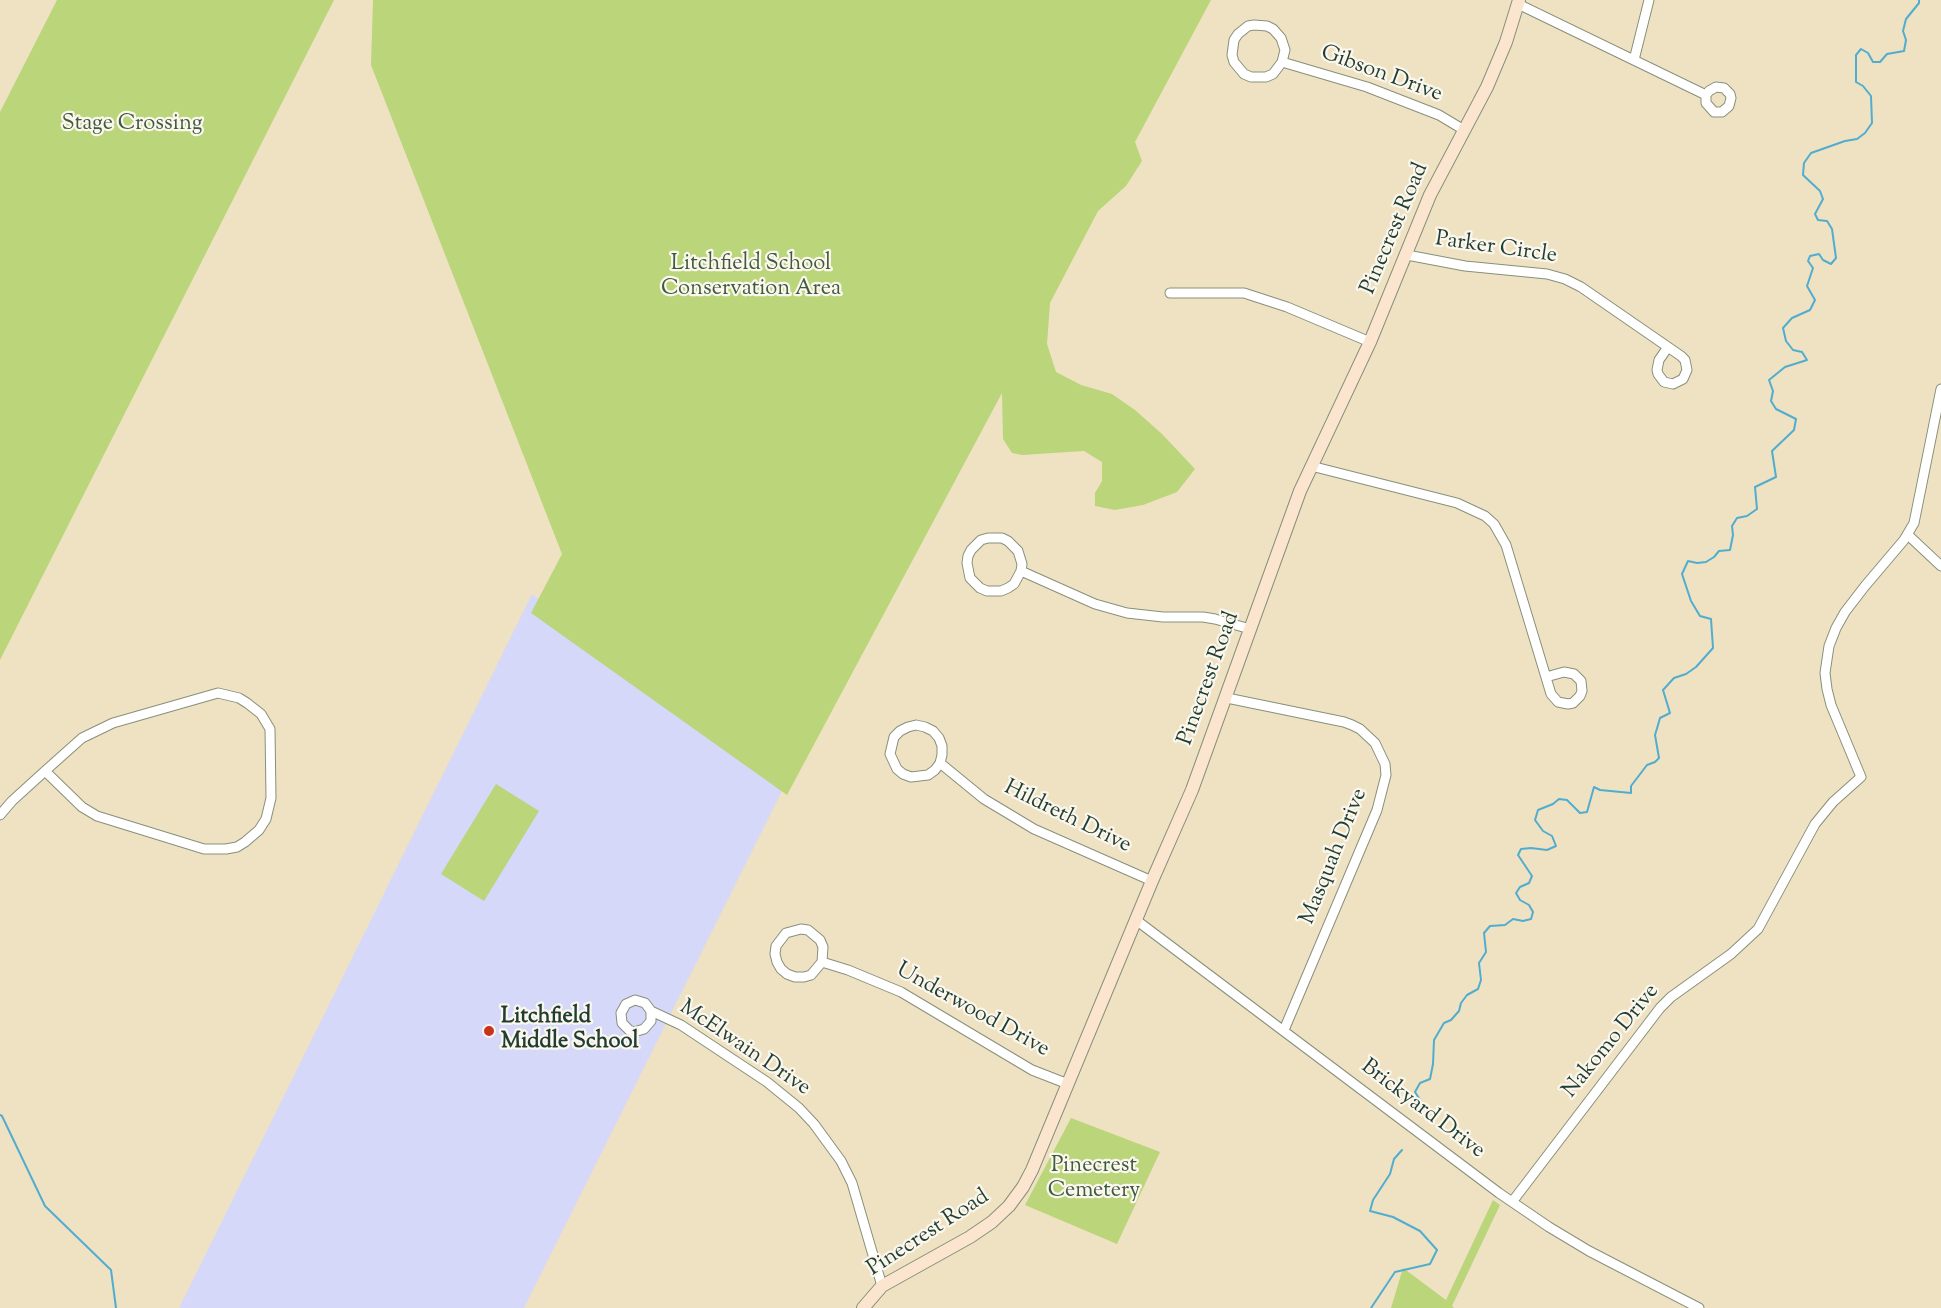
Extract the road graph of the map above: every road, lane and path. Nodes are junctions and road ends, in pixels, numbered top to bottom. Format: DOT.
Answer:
graph roads {
  1 [pos="1649,0"];
  2 [pos="1519,2"];
  3 [pos="1634,60"];
  4 [pos="1282,62"];
  5 [pos="1706,95"];
  6 [pos="1464,130"];
  7 [pos="1407,255"];
  8 [pos="1170,292"];
  9 [pos="1370,342"];
  10 [pos="1668,346"];
  11 [pos="1941,389"];
  12 [pos="1311,466"];
  13 [pos="1908,535"];
  14 [pos="1941,566"];
  15 [pos="1021,571"];
  16 [pos="1250,629"];
  17 [pos="1546,677"];
  18 [pos="1227,698"];
  19 [pos="940,763"];
  20 [pos="45,771"];
  21 [pos="0,815"];
  22 [pos="1152,881"];
  23 [pos="1136,920"];
  24 [pos="822,962"];
  25 [pos="651,1011"];
  26 [pos="1284,1030"];
  27 [pos="1068,1084"];
  28 [pos="1512,1202"];
  29 [pos="882,1286"];
  30 [pos="862,1308"];
  31 [pos="1699,1308"];
  1 -- 3 [label="street"];
  2 -- 3 [label="street"];
  2 -- 6 [label="street, Pinecrest Road"];
  3 -- 5 [label="street"];
  4 -- 4 [label="street"];
  4 -- 6 [label="street, Gibson Drive"];
  6 -- 7 [label="street, Pinecrest Road"];
  7 -- 9 [label="street, Pinecrest Road"];
  7 -- 10 [label="street, Parker Circle"];
  8 -- 9 [label="street"];
  9 -- 12 [label="street, Pinecrest Road"];
  11 -- 13 [label="street"];
  12 -- 16 [label="street, Pinecrest Road"];
  12 -- 17 [label="street"];
  13 -- 14 [label="street"];
  13 -- 28 [label="street, Nakomo Drive"];
  15 -- 15 [label="street"];
  15 -- 16 [label="street"];
  16 -- 18 [label="street, Pinecrest Road"];
  18 -- 22 [label="street, Pinecrest Road"];
  18 -- 26 [label="street, Masquah Drive"];
  19 -- 19 [label="street"];
  19 -- 22 [label="street, Hildreth Drive"];
  20 -- 20 [label="street"];
  20 -- 21 [label="street"];
  22 -- 23 [label="street, Pinecrest Road"];
  23 -- 26 [label="street, Brickyard Drive"];
  23 -- 27 [label="street, Pinecrest Road"];
  24 -- 24 [label="street"];
  24 -- 27 [label="street, Underwood Drive"];
  25 -- 29 [label="street, McElwain Drive"];
  26 -- 28 [label="street, Brickyard Drive"];
  27 -- 29 [label="street, Pinecrest Road"];
  28 -- 31 [label="street, Brickyard Drive"];
  29 -- 30 [label="street, Pinecrest Road"];
}
